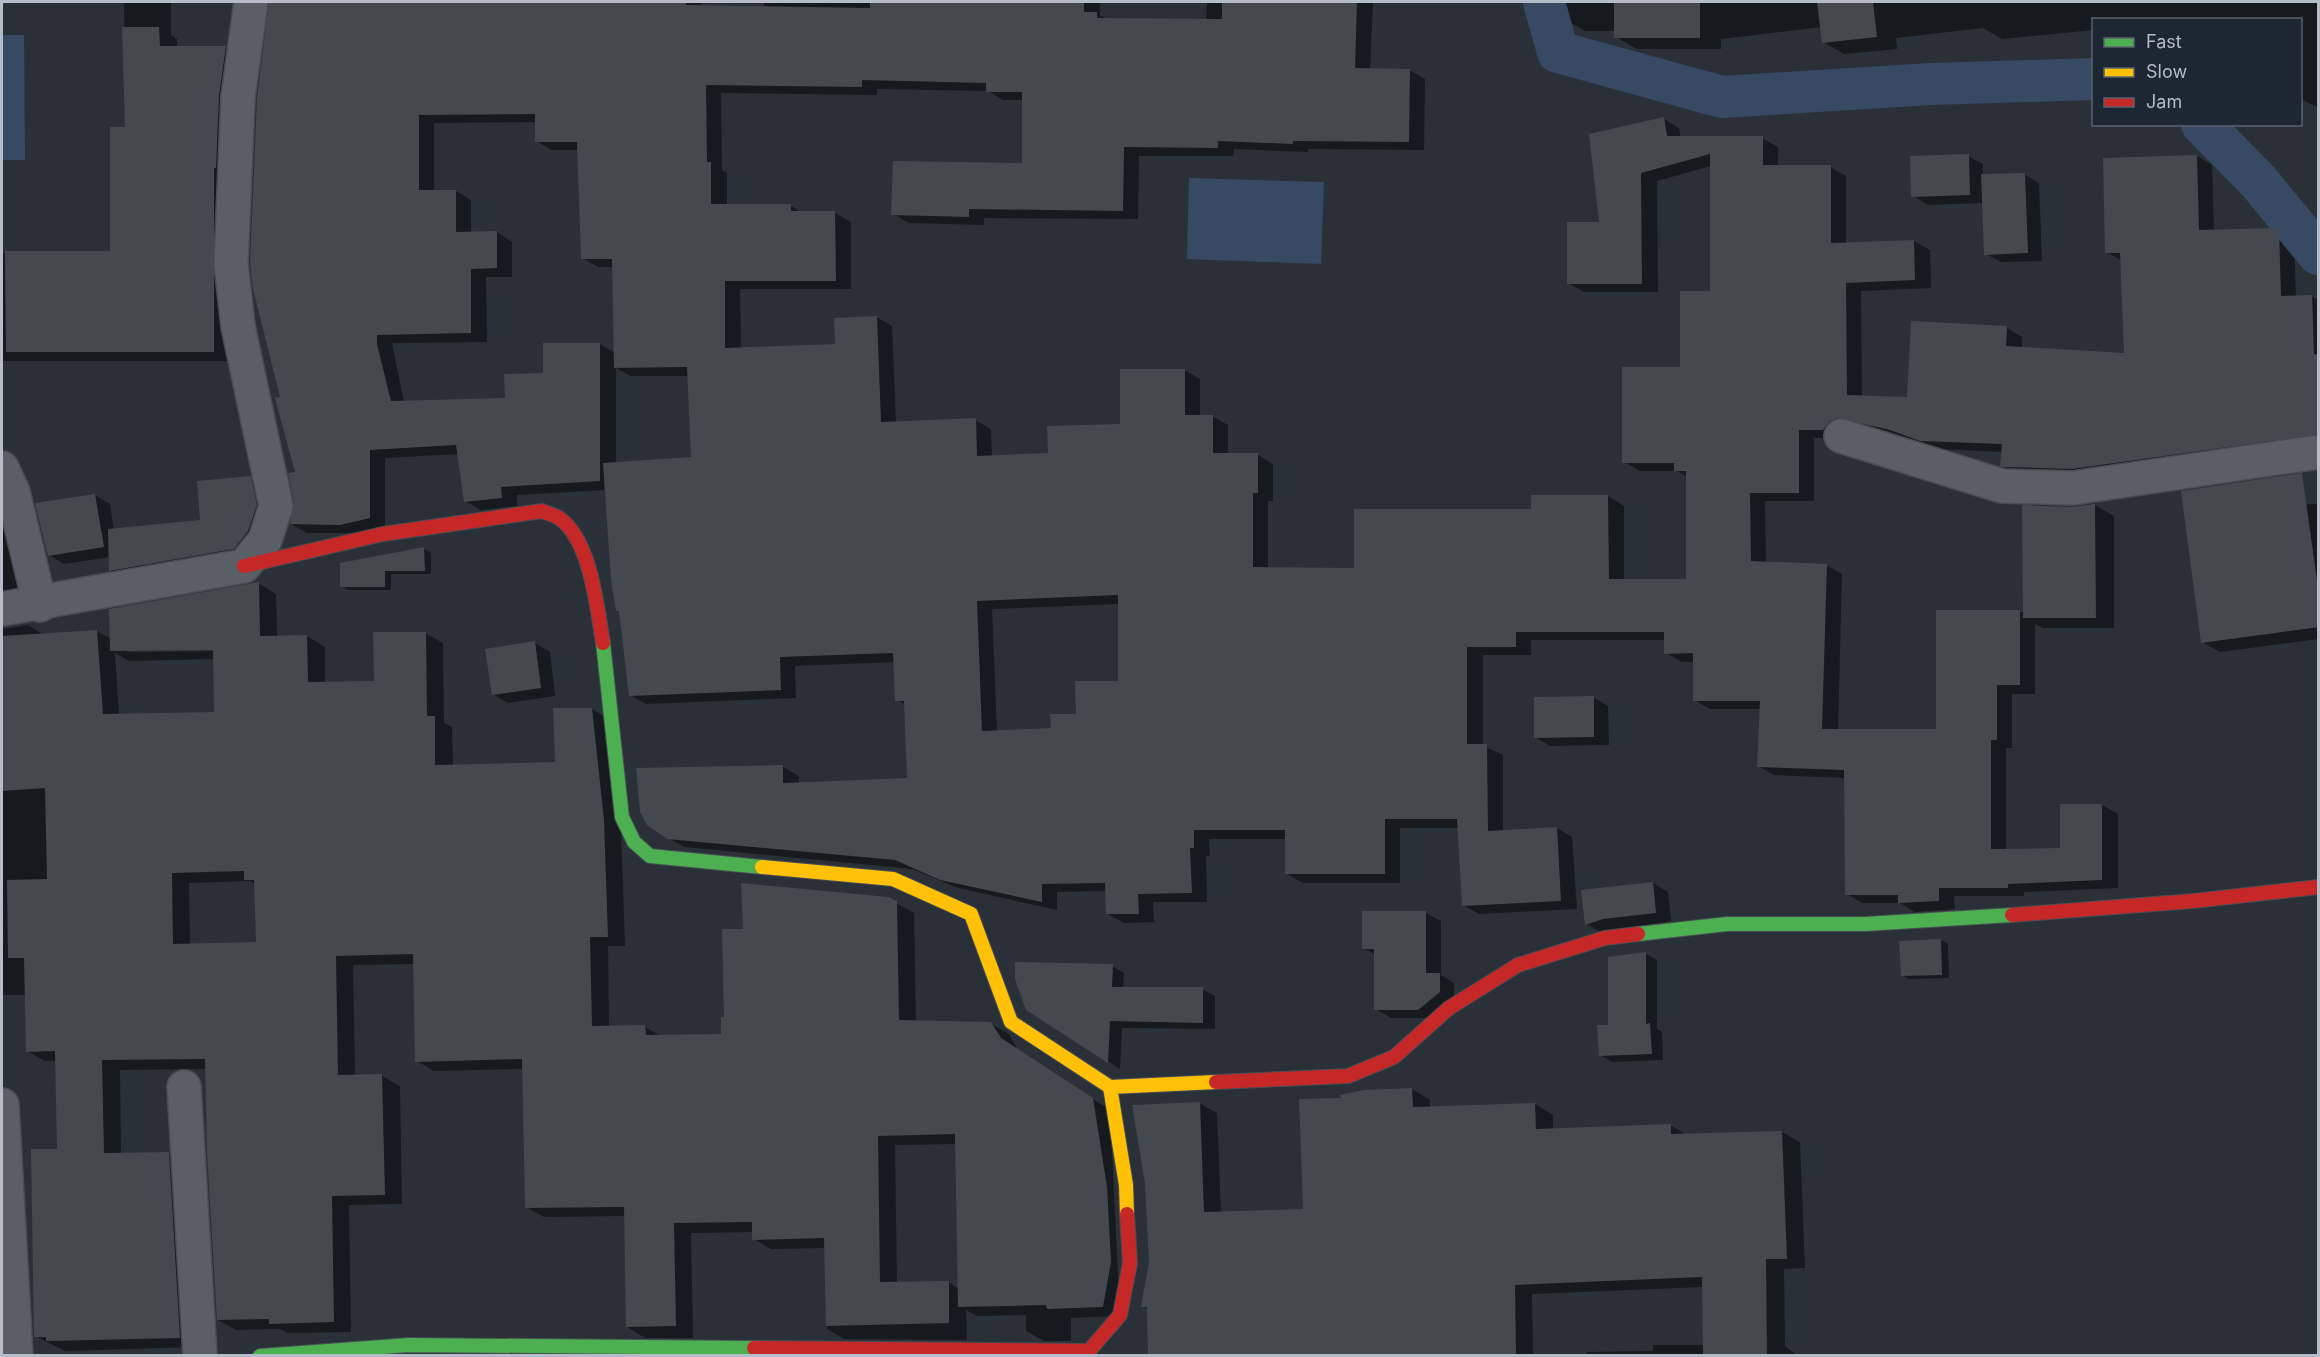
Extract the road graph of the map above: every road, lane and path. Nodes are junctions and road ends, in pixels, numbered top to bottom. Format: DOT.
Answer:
graph roads {
  1 [pos="251,2"];
  2 [pos="1841,436"];
  3 [pos="2319,452"];
  4 [pos="2,468"];
  5 [pos="244,566"];
  6 [pos="40,605"];
  7 [pos="2,609"];
  8 [pos="2319,887"];
  9 [pos="184,1086"];
  10 [pos="1110,1087"];
  11 [pos="2,1105"];
  12 [pos="409,1350"];
  13 [pos="16,1356"];
  14 [pos="200,1356"];
  15 [pos="260,1356"];
  1 -- 5 [label="street"];
  2 -- 3 [label="street"];
  4 -- 6 [label="street"];
  5 -- 6 [label="street"];
  5 -- 10 [label="street"];
  6 -- 7 [label="street"];
  8 -- 10 [label="street"];
  9 -- 14 [label="street"];
  10 -- 12 [label="street"];
  11 -- 13 [label="street"];
  12 -- 15 [label="street"];
}
